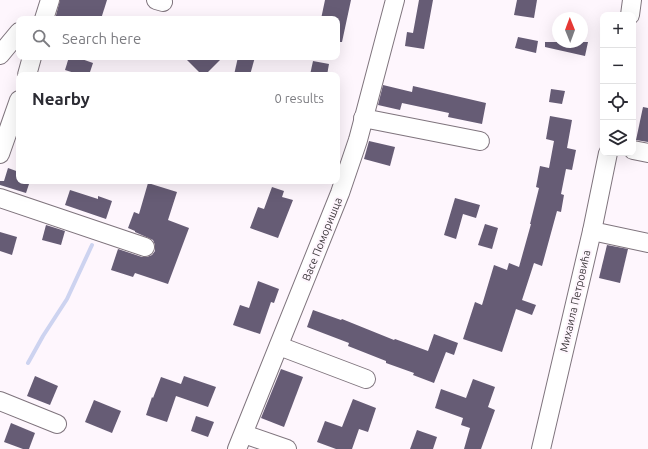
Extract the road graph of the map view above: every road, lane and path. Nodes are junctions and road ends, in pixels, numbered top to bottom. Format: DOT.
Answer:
graph roads {
  1 [pos="50,0"];
  2 [pos="395,0"];
  3 [pos="632,0"];
  4 [pos="630,12"];
  5 [pos="45,16"];
  6 [pos="16,36"];
  7 [pos="0,55"];
  8 [pos="31,60"];
  9 [pos="28,72"];
  10 [pos="16,110"];
  11 [pos="363,118"];
  12 [pos="480,141"];
  13 [pos="636,151"];
  14 [pos="648,153"];
  15 [pos="0,154"];
  16 [pos="607,156"];
  17 [pos="0,198"];
  18 [pos="592,231"];
  19 [pos="648,243"];
  20 [pos="145,247"];
  21 [pos="279,346"];
  22 [pos="366,379"];
  23 [pos="0,400"];
  24 [pos="57,424"];
  25 [pos="240,442"];
  26 [pos="287,449"];
  27 [pos="541,449"];
  1 -- 5 [label="street"];
  2 -- 11 [label="street, Васе Поморишца"];
  3 -- 4 [label="street"];
  6 -- 7 [label="street"];
  8 -- 9 [label="street"];
  10 -- 15 [label="street"];
  11 -- 12 [label="street"];
  11 -- 21 [label="street, Васе Поморишца"];
  13 -- 14 [label="street"];
  16 -- 18 [label="street, Михаила Петровића"];
  17 -- 20 [label="street"];
  18 -- 19 [label="street"];
  18 -- 27 [label="street, Михаила Петровића"];
  21 -- 22 [label="street"];
  21 -- 25 [label="street, Васе Поморишца"];
  23 -- 24 [label="street"];
  25 -- 26 [label="street"];
}
